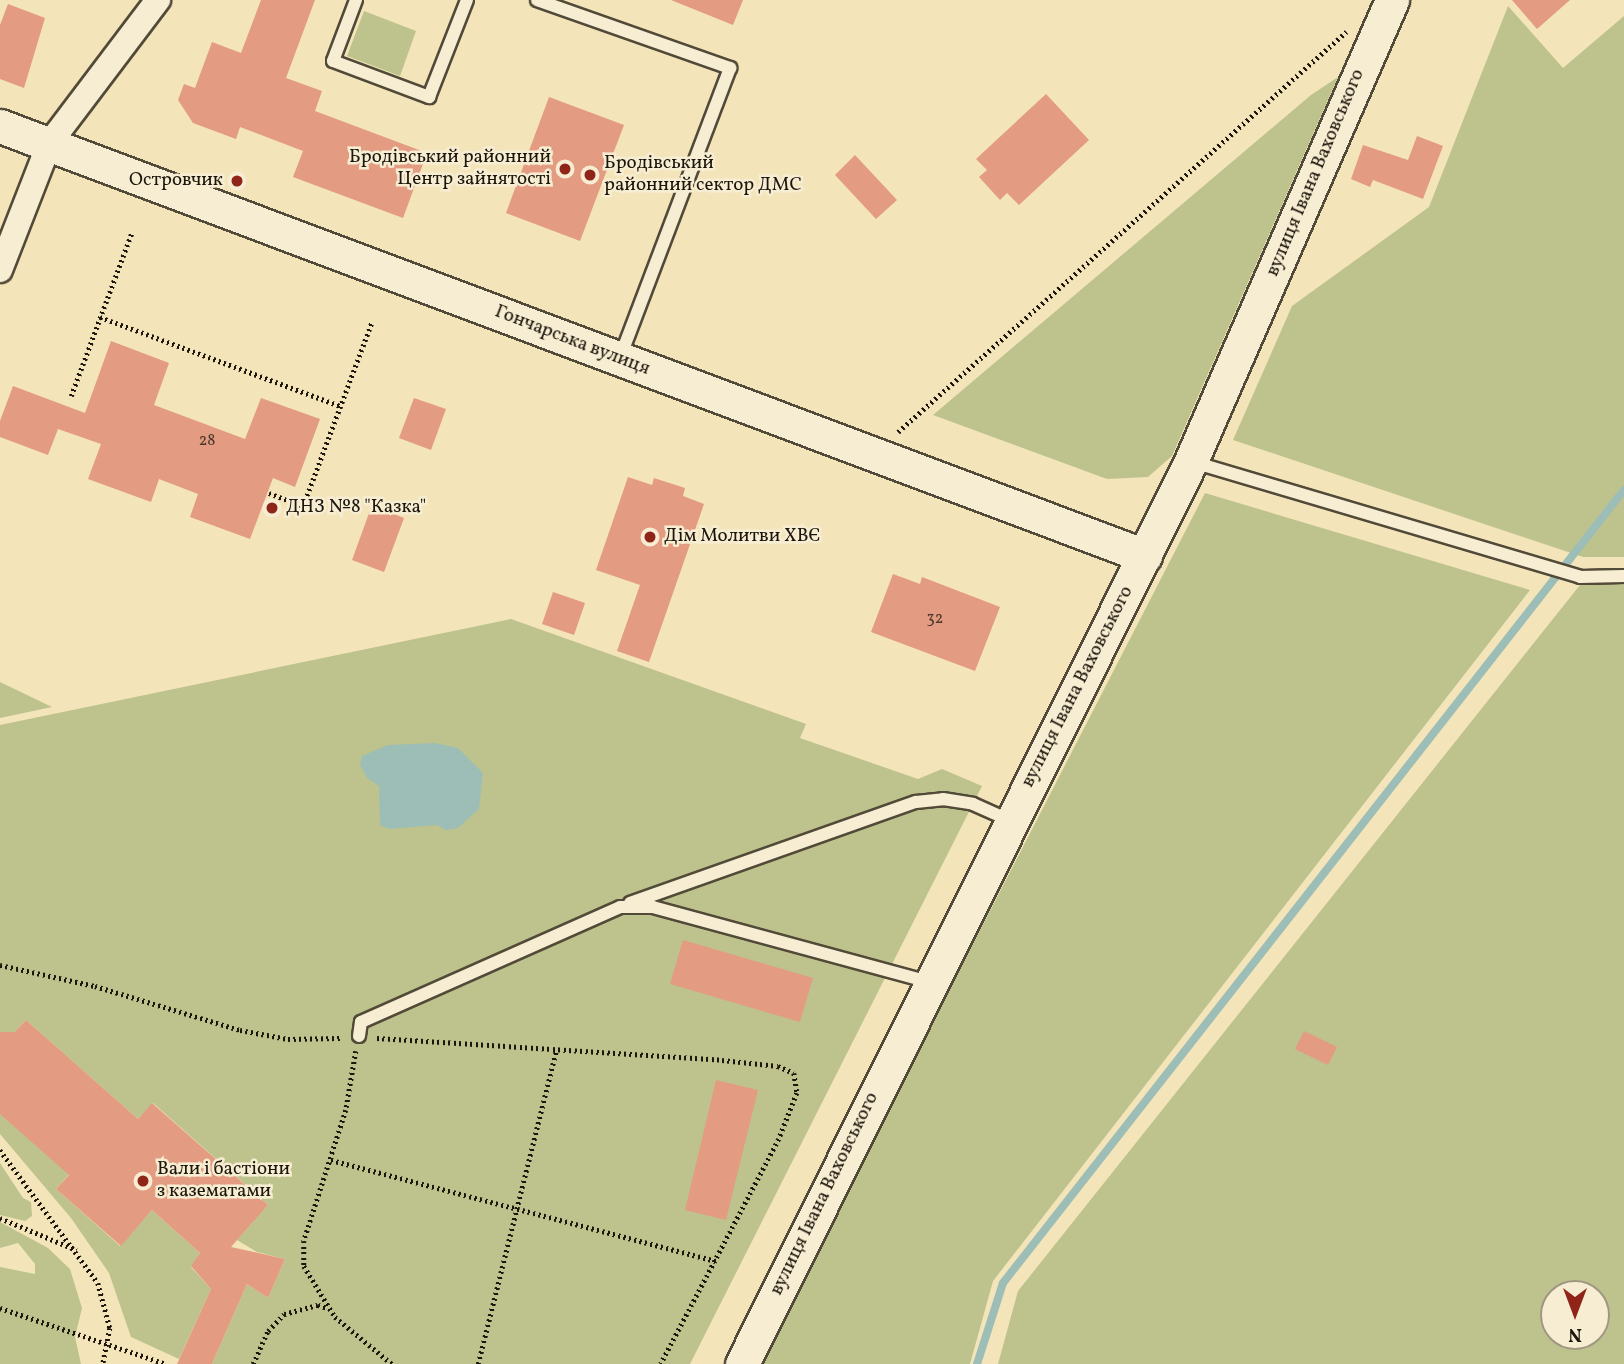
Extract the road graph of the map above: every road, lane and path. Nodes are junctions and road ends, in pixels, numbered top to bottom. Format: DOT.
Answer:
graph roads {
  1 [pos="158,0"];
  2 [pos="356,0"];
  3 [pos="537,0"];
  4 [pos="1392,0"];
  5 [pos="459,2"];
  6 [pos="1354,25"];
  7 [pos="0,126"];
  8 [pos="49,144"];
  9 [pos="132,232"];
  10 [pos="0,270"];
  11 [pos="100,317"];
  12 [pos="372,321"];
  13 [pos="619,359"];
  14 [pos="71,396"];
  15 [pos="340,406"];
  16 [pos="873,454"];
  17 [pos="1191,461"];
  18 [pos="269,493"];
  19 [pos="1145,556"];
  20 [pos="1624,576"];
  21 [pos="1009,820"];
  22 [pos="620,907"];
  23 [pos="0,965"];
  24 [pos="929,982"];
  25 [pos="359,1037"];
  26 [pos="556,1051"];
  27 [pos="0,1150"];
  28 [pos="331,1160"];
  29 [pos="516,1209"];
  30 [pos="0,1218"];
  31 [pos="78,1250"];
  32 [pos="716,1261"];
  33 [pos="0,1308"];
  34 [pos="328,1308"];
  35 [pos="109,1342"];
  36 [pos="103,1364"];
  37 [pos="166,1364"];
  38 [pos="253,1364"];
  39 [pos="392,1364"];
  40 [pos="478,1364"];
  41 [pos="661,1364"];
  42 [pos="742,1364"];
  1 -- 8 [label="street"];
  2 -- 5 [label="lane"];
  3 -- 13 [label="lane"];
  4 -- 17 [label="main road, вулиця Івана Ваховського"];
  6 -- 16 [label="path"];
  7 -- 8 [label="main road, Гончарська вулиця"];
  8 -- 10 [label="street"];
  8 -- 13 [label="main road, Гончарська вулиця"];
  9 -- 11 [label="path"];
  11 -- 14 [label="path"];
  11 -- 15 [label="path"];
  12 -- 15 [label="path"];
  13 -- 16 [label="main road, Гончарська вулиця"];
  15 -- 18 [label="path"];
  16 -- 19 [label="main road, Гончарська вулиця"];
  17 -- 19 [label="main road, вулиця Івана Ваховського"];
  17 -- 20 [label="lane"];
  19 -- 21 [label="main road, вулиця Івана Ваховського"];
  21 -- 22 [label="lane"];
  21 -- 24 [label="main road, вулиця Івана Ваховського"];
  22 -- 24 [label="lane"];
  22 -- 25 [label="lane"];
  23 -- 25 [label="path"];
  24 -- 42 [label="main road, вулиця Івана Ваховського"];
  25 -- 26 [label="path"];
  25 -- 28 [label="path"];
  26 -- 29 [label="path"];
  26 -- 32 [label="path"];
  27 -- 31 [label="path"];
  28 -- 29 [label="path"];
  28 -- 34 [label="path"];
  29 -- 32 [label="path"];
  29 -- 40 [label="path"];
  30 -- 31 [label="path"];
  31 -- 35 [label="path"];
  32 -- 41 [label="path"];
  33 -- 35 [label="path"];
  34 -- 38 [label="path"];
  34 -- 39 [label="path"];
  35 -- 36 [label="path"];
  35 -- 37 [label="path"];
}
